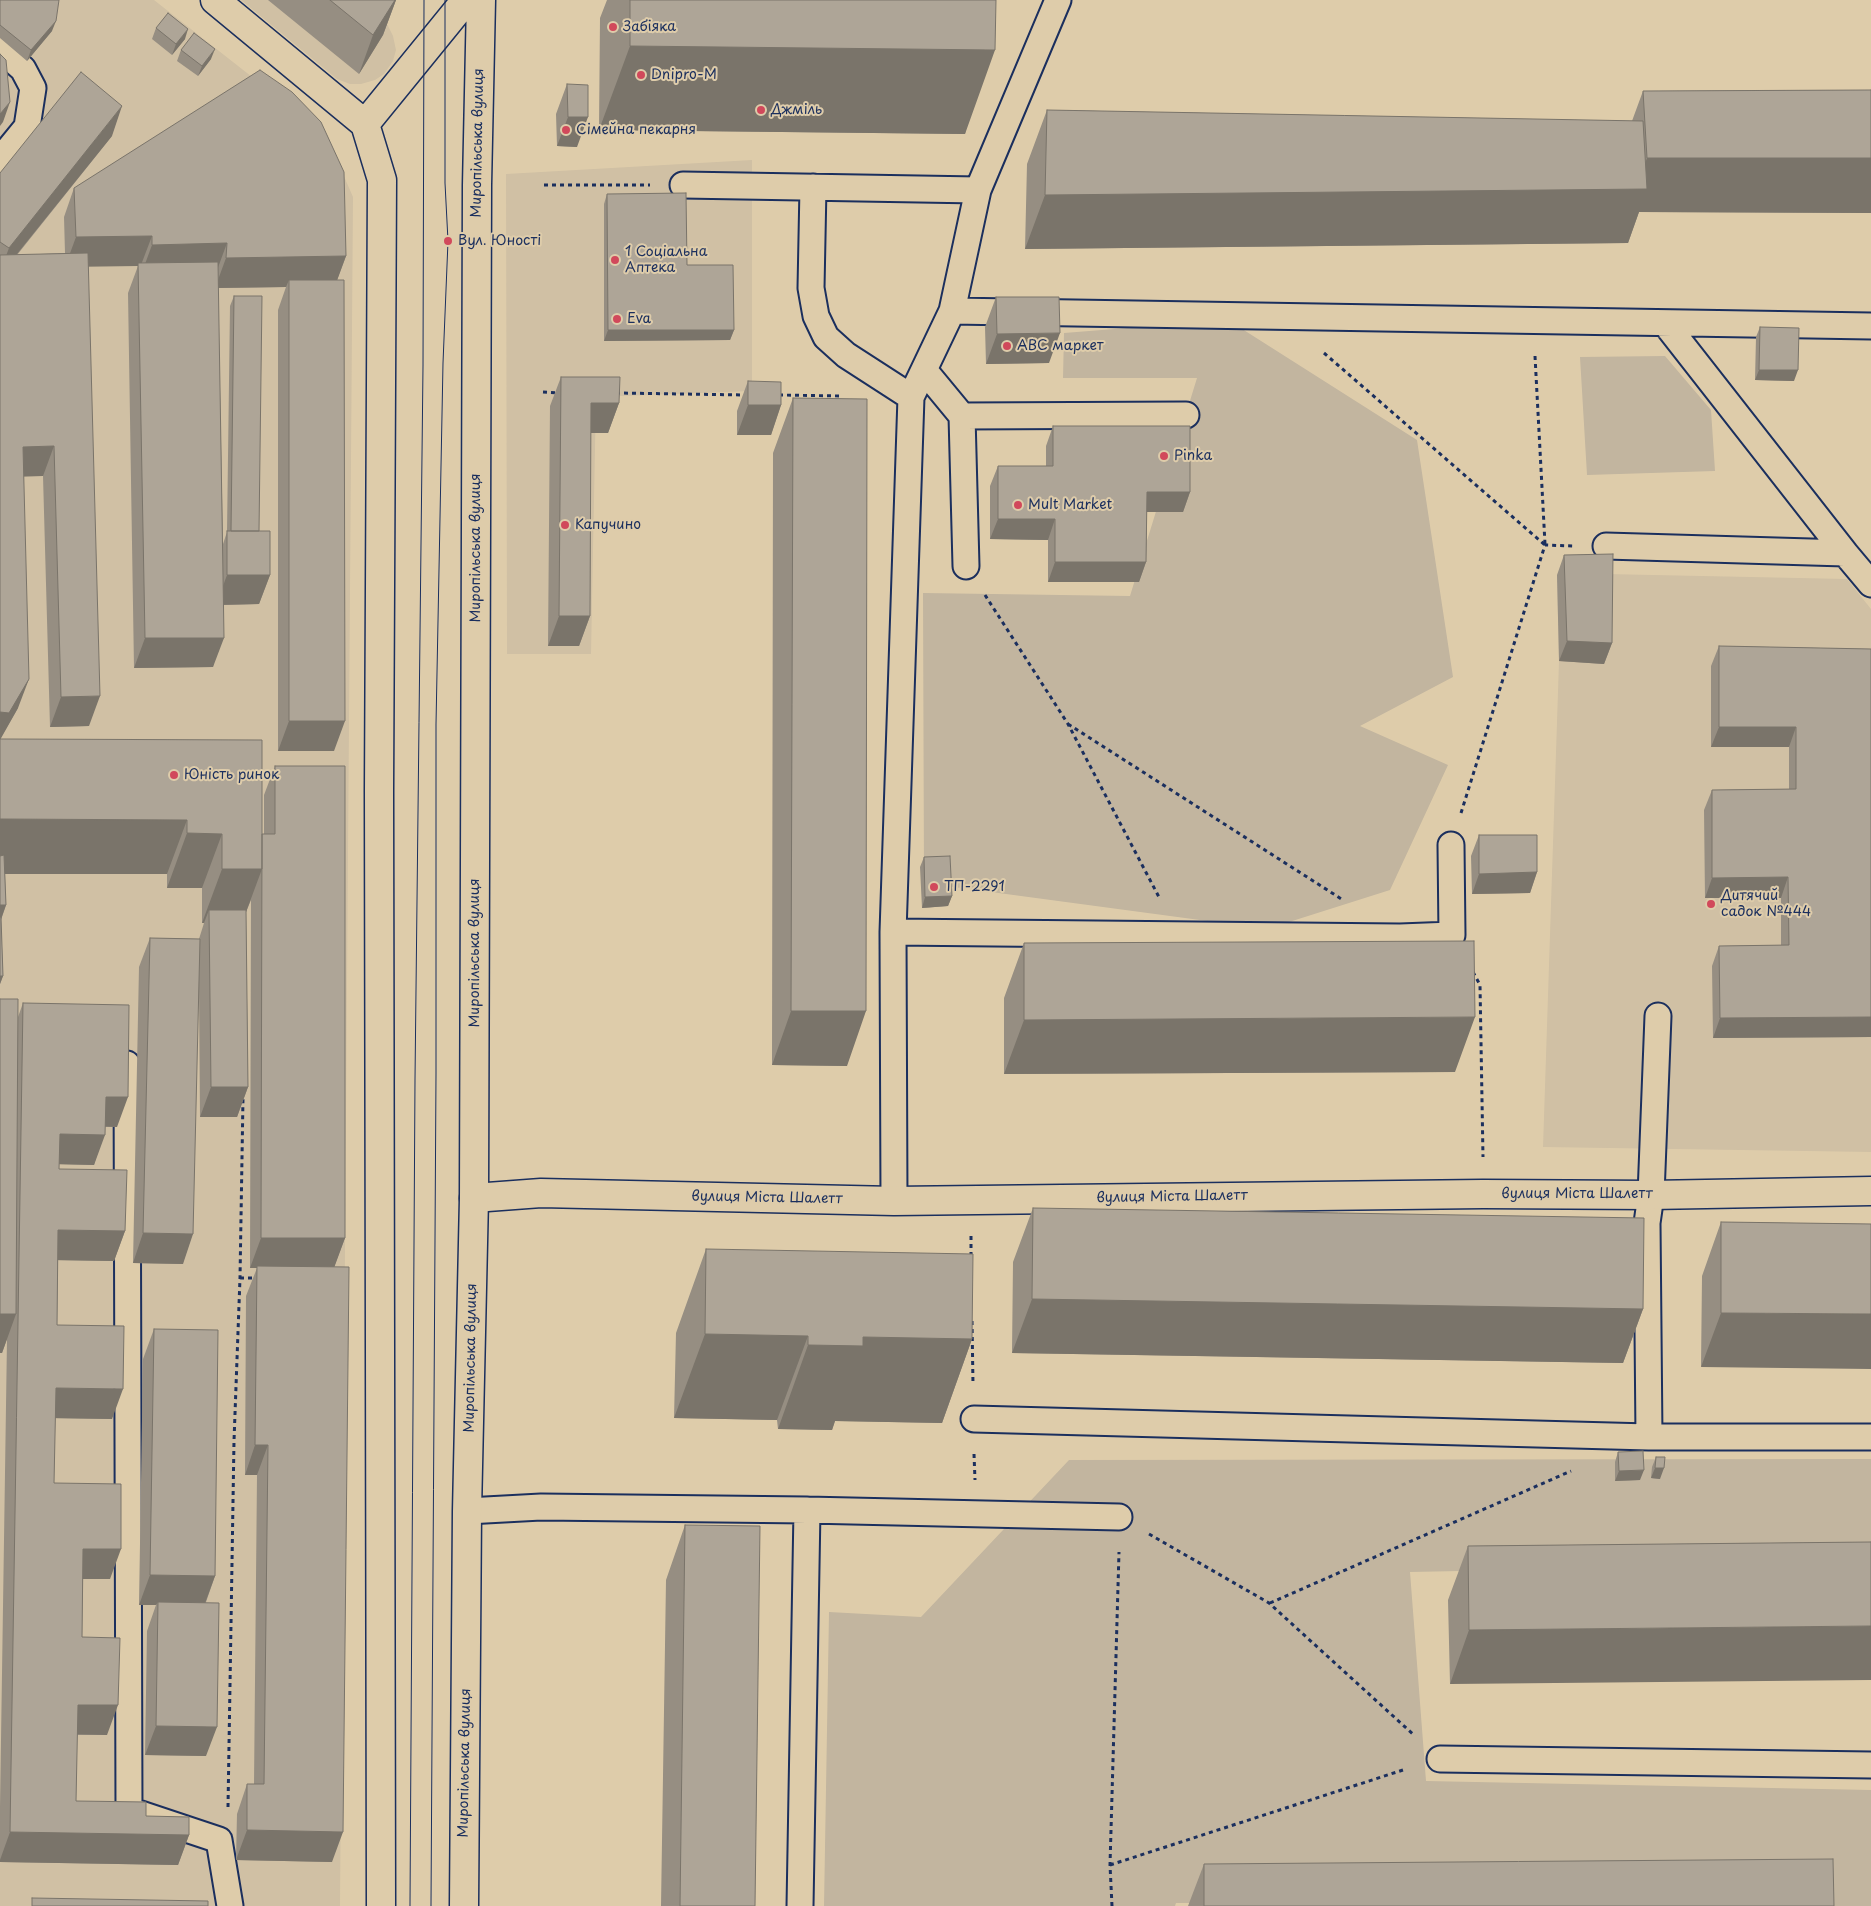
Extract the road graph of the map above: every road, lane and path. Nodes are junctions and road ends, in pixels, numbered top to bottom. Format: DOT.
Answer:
graph roads {
  1 [pos="215,0"];
  2 [pos="466,0"];
  3 [pos="481,0"];
  4 [pos="1058,0"];
  5 [pos="0,49"];
  6 [pos="365,124"];
  7 [pos="0,160"];
  8 [pos="544,185"];
  9 [pos="683,185"];
  10 [pos="813,187"];
  11 [pos="978,190"];
  12 [pos="952,311"];
  13 [pos="1282,317"];
  14 [pos="1533,321"];
  15 [pos="1665,323"];
  16 [pos="1871,326"];
  17 [pos="924,370"];
  18 [pos="543,392"];
  19 [pos="563,393"];
  20 [pos="613,393"];
  21 [pos="752,395"];
  22 [pos="772,395"];
  23 [pos="851,396"];
  24 [pos="911,397"];
  25 [pos="1186,415"];
  26 [pos="962,416"];
  27 [pos="1545,545"];
  28 [pos="1606,546"];
  29 [pos="1845,553"];
  30 [pos="966,566"];
  31 [pos="1871,584"];
  32 [pos="1068,724"];
  33 [pos="1451,844"];
  34 [pos="1350,905"];
  35 [pos="893,932"];
  36 [pos="1179,935"];
  37 [pos="1452,935"];
  38 [pos="1658,1016"];
  39 [pos="127,1052"];
  40 [pos="243,1092"];
  41 [pos="1871,1191"];
  42 [pos="1483,1194"];
  43 [pos="1650,1195"];
  44 [pos="474,1198"];
  45 [pos="971,1199"];
  46 [pos="894,1200"];
  47 [pos="971,1263"];
  48 [pos="240,1278"];
  49 [pos="260,1278"];
  50 [pos="972,1312"];
  51 [pos="974,1418"];
  52 [pos="1649,1437"];
  53 [pos="1871,1437"];
  54 [pos="1577,1469"];
  55 [pos="807,1510"];
  56 [pos="467,1511"];
  57 [pos="975,1513"];
  58 [pos="1120,1517"];
  59 [pos="1270,1603"];
  60 [pos="1440,1758"];
  61 [pos="1871,1765"];
  62 [pos="219,1840"];
  63 [pos="1110,1865"];
  64 [pos="230,1906"];
  65 [pos="381,1906"];
  66 [pos="464,1906"];
  67 [pos="800,1906"];
  68 [pos="1112,1906"];
  1 -- 6 [label="street"];
  2 -- 6 [label="street"];
  3 -- 44 [label="street, Миропільська вулиця"];
  4 -- 11 [label="lane"];
  5 -- 7 [label="lane"];
  6 -- 65 [label="street"];
  8 -- 9 [label="path"];
  9 -- 10 [label="lane"];
  10 -- 11 [label="lane"];
  10 -- 24 [label="lane"];
  11 -- 12 [label="lane"];
  12 -- 13 [label="lane"];
  12 -- 17 [label="lane"];
  13 -- 14 [label="lane"];
  13 -- 27 [label="path"];
  14 -- 15 [label="lane"];
  14 -- 27 [label="path"];
  15 -- 16 [label="lane"];
  15 -- 29 [label="lane"];
  17 -- 24 [label="lane"];
  17 -- 26 [label="lane"];
  18 -- 19 [label="path"];
  20 -- 21 [label="path"];
  22 -- 23 [label="path"];
  24 -- 35 [label="lane"];
  25 -- 26 [label="lane"];
  26 -- 30 [label="lane"];
  27 -- 28 [label="path"];
  27 -- 33 [label="path"];
  28 -- 29 [label="lane"];
  29 -- 31 [label="lane"];
  30 -- 32 [label="path"];
  32 -- 34 [label="path"];
  32 -- 36 [label="path"];
  33 -- 37 [label="lane"];
  35 -- 36 [label="lane"];
  35 -- 46 [label="lane"];
  36 -- 37 [label="lane"];
  37 -- 42 [label="path"];
  38 -- 43 [label="lane"];
  39 -- 62 [label="lane"];
  40 -- 48 [label="path"];
  41 -- 43 [label="street, вулиця Міста Шалетт"];
  42 -- 43 [label="street, вулиця Міста Шалетт"];
  42 -- 45 [label="street, вулиця Міста Шалетт"];
  43 -- 52 [label="lane"];
  44 -- 46 [label="street, вулиця Міста Шалетт"];
  44 -- 56 [label="street, Миропільська вулиця"];
  45 -- 46 [label="street, вулиця Міста Шалетт"];
  45 -- 47 [label="path"];
  48 -- 49 [label="path"];
  48 -- 62 [label="path"];
  50 -- 51 [label="path"];
  51 -- 52 [label="lane"];
  51 -- 57 [label="path"];
  52 -- 53 [label="lane"];
  54 -- 59 [label="path"];
  55 -- 56 [label="lane"];
  55 -- 57 [label="lane"];
  55 -- 67 [label="lane"];
  56 -- 66 [label="street, Миропільська вулиця"];
  57 -- 58 [label="lane"];
  58 -- 59 [label="path"];
  58 -- 63 [label="path"];
  59 -- 60 [label="path"];
  60 -- 61 [label="lane"];
  60 -- 63 [label="path"];
  62 -- 64 [label="lane"];
  63 -- 68 [label="path"];
}
